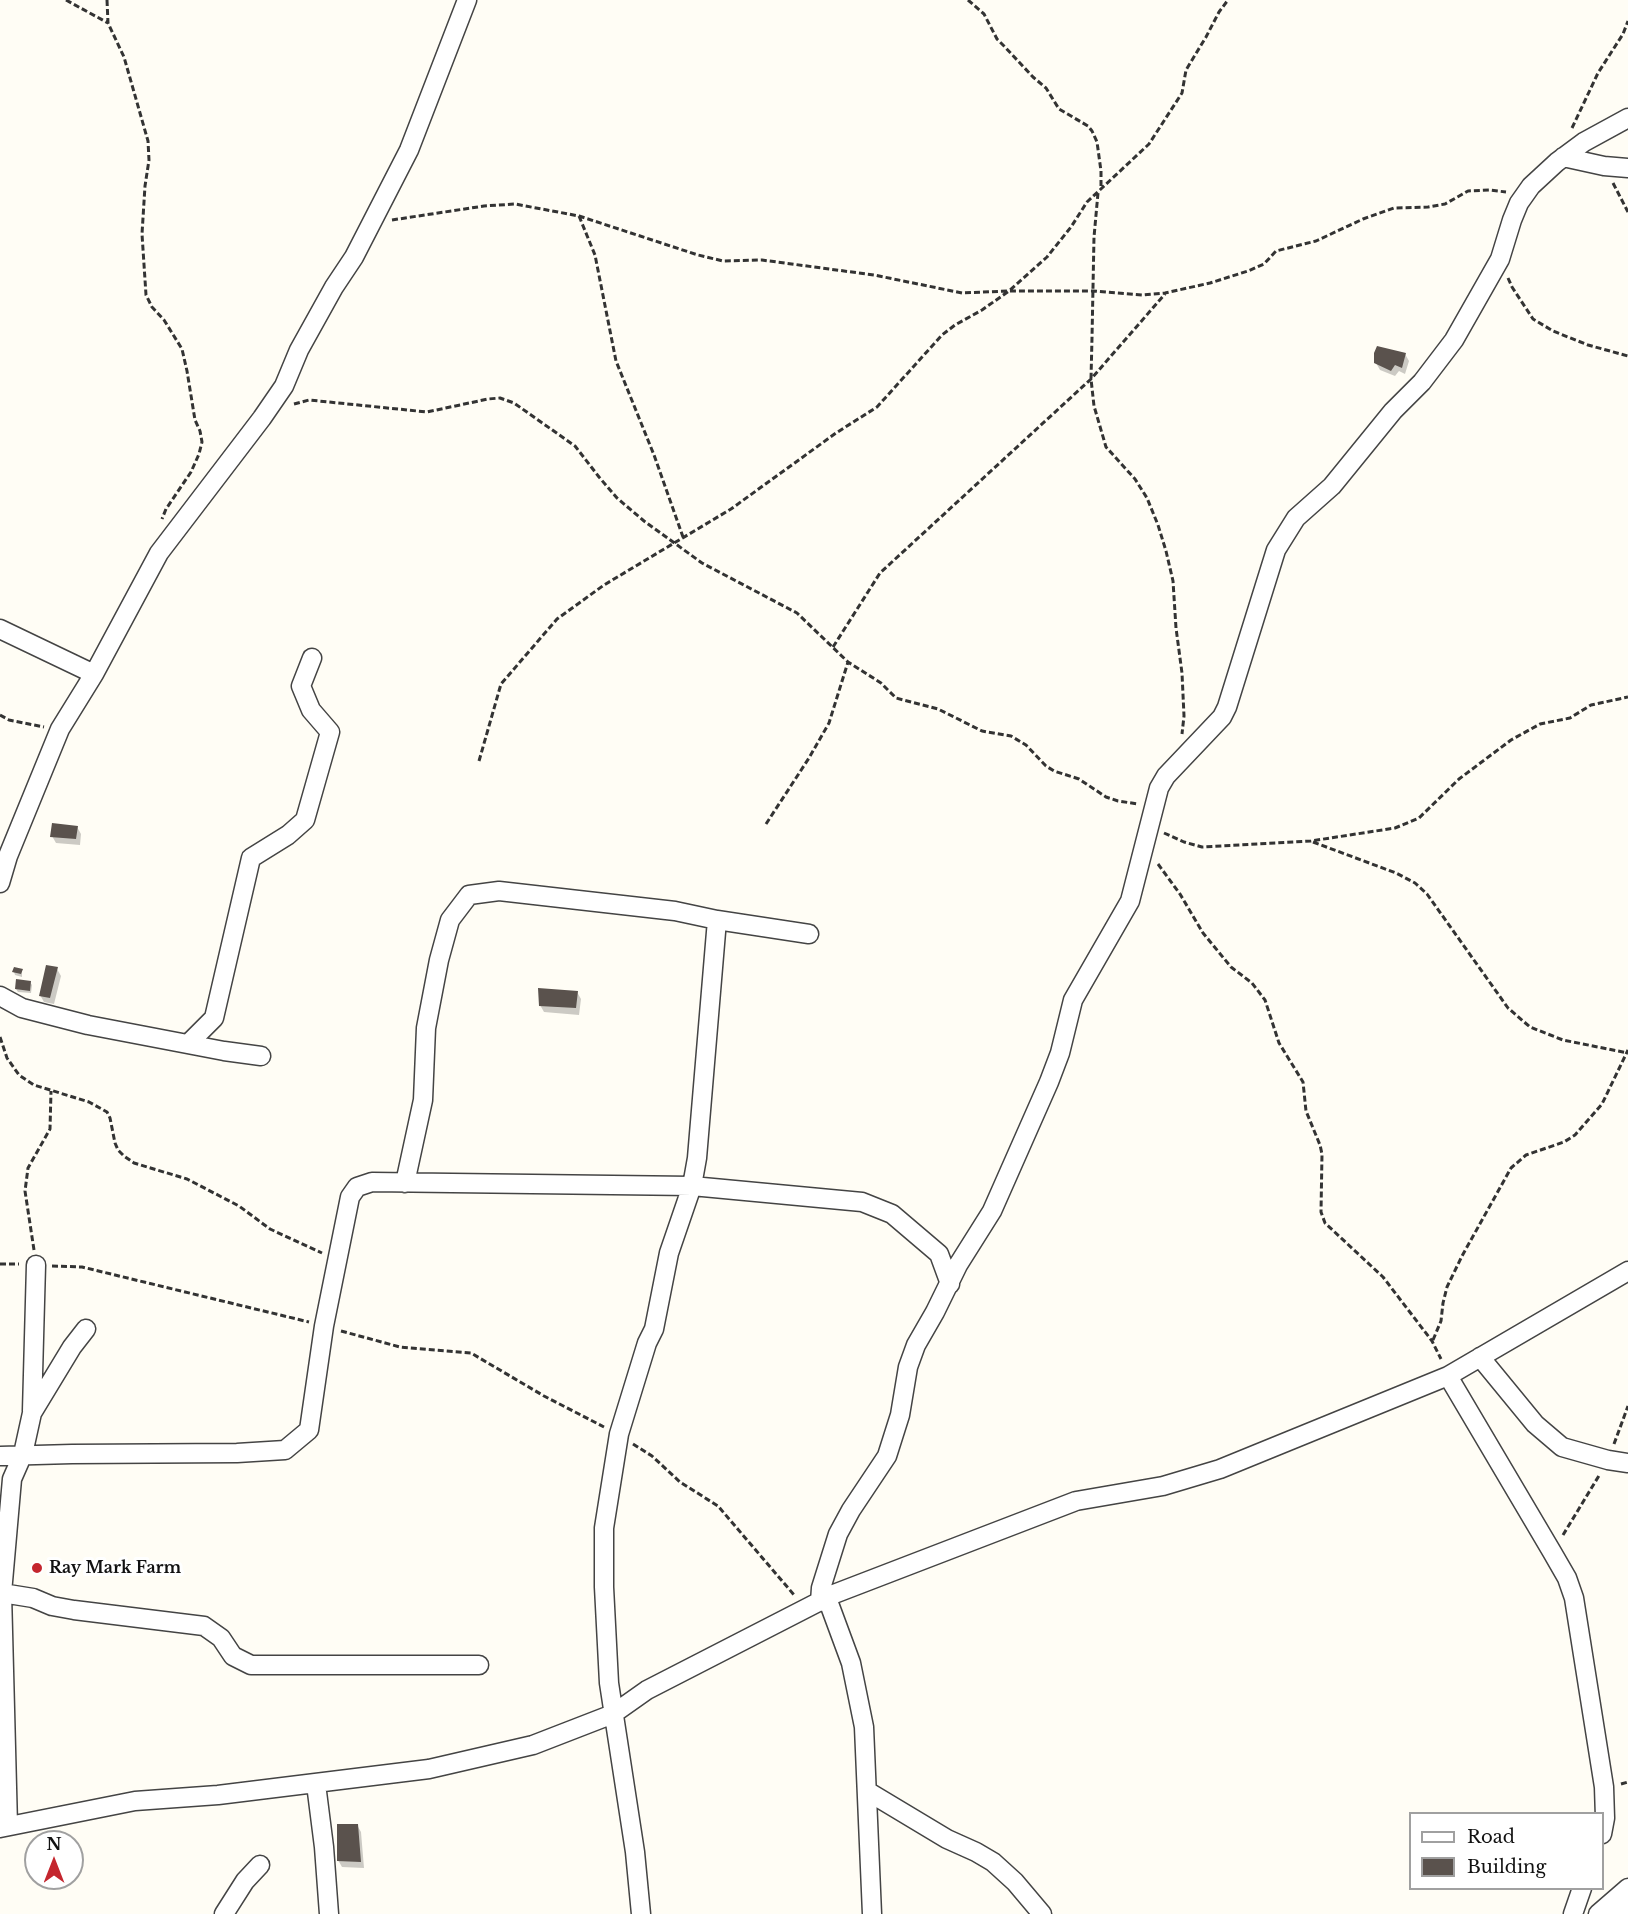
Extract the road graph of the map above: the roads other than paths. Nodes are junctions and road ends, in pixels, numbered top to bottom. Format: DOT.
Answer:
graph roads {
  1 [pos="467,0"];
  2 [pos="1628,118"];
  3 [pos="1563,157"];
  4 [pos="1628,168"];
  5 [pos="0,629"];
  6 [pos="312,658"];
  7 [pos="94,674"];
  8 [pos="0,883"];
  9 [pos="717,920"];
  10 [pos="809,934"];
  11 [pos="0,996"];
  12 [pos="188,1044"];
  13 [pos="261,1056"];
  14 [pos="405,1183"];
  15 [pos="692,1186"];
  16 [pos="36,1264"];
  17 [pos="1628,1271"];
  18 [pos="950,1284"];
  19 [pos="86,1329"];
  20 [pos="1480,1357"];
  21 [pos="1448,1376"];
  22 [pos="32,1413"];
  23 [pos="23,1454"];
  24 [pos="0,1456"];
  25 [pos="1628,1463"];
  26 [pos="2,1593"];
  27 [pos="818,1603"];
  28 [pos="479,1665"];
  29 [pos="613,1714"];
  30 [pos="316,1784"];
  31 [pos="867,1791"];
  32 [pos="1604,1823"];
  33 [pos="4,1827"];
  34 [pos="260,1865"];
  35 [pos="1628,1888"];
  36 [pos="1581,1890"];
  37 [pos="1628,1909"];
  38 [pos="224,1914"];
  39 [pos="329,1914"];
  40 [pos="641,1914"];
  41 [pos="872,1914"];
  42 [pos="1042,1914"];
  43 [pos="1573,1914"];
  44 [pos="1598,1914"];
  45 [pos="1611,1914"];
  1 -- 7 [label="street"];
  2 -- 3 [label="street"];
  3 -- 4 [label="street"];
  3 -- 18 [label="street"];
  5 -- 7 [label="street"];
  6 -- 12 [label="street"];
  7 -- 8 [label="street"];
  9 -- 10 [label="street"];
  9 -- 14 [label="street"];
  9 -- 15 [label="street"];
  11 -- 12 [label="street"];
  12 -- 13 [label="street"];
  14 -- 15 [label="street"];
  14 -- 23 [label="street"];
  15 -- 18 [label="street"];
  15 -- 29 [label="street"];
  16 -- 22 [label="street"];
  17 -- 20 [label="street"];
  18 -- 27 [label="street"];
  19 -- 22 [label="street"];
  20 -- 21 [label="street"];
  20 -- 25 [label="street"];
  21 -- 27 [label="street"];
  21 -- 32 [label="street"];
  22 -- 23 [label="street"];
  23 -- 24 [label="street"];
  23 -- 26 [label="street"];
  26 -- 28 [label="street"];
  26 -- 33 [label="street"];
  27 -- 29 [label="street"];
  27 -- 31 [label="street"];
  29 -- 30 [label="street"];
  29 -- 40 [label="street"];
  30 -- 33 [label="street"];
  30 -- 39 [label="street"];
  31 -- 41 [label="street"];
  31 -- 42 [label="street"];
  34 -- 38 [label="street"];
  35 -- 44 [label="street"];
  36 -- 43 [label="street"];
  37 -- 45 [label="street"];
}
